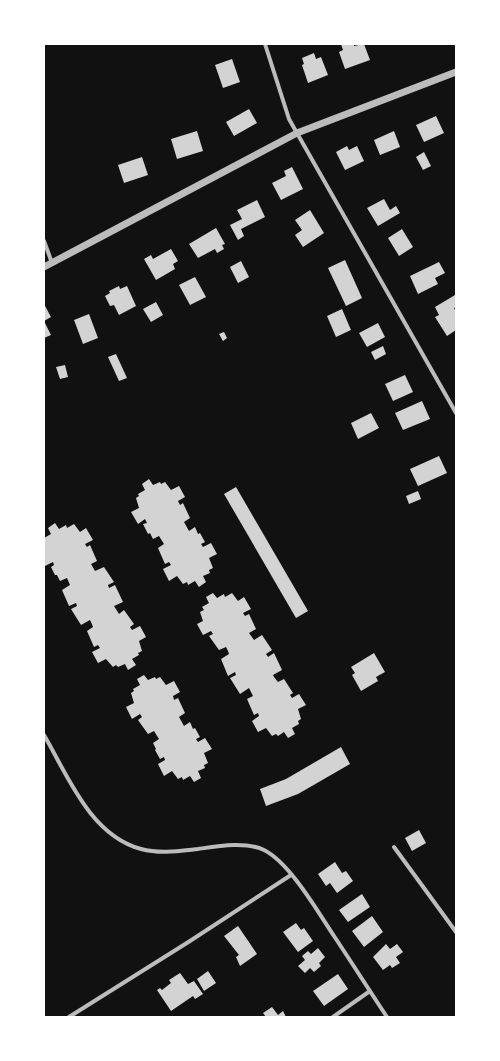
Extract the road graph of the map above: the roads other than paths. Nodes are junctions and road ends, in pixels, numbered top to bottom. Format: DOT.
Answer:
graph roads {
  1 [pos="265,44"];
  2 [pos="456,72"];
  3 [pos="297,134"];
  4 [pos="44,241"];
  5 [pos="52,263"];
  6 [pos="44,267"];
  7 [pos="456,414"];
  8 [pos="44,735"];
  9 [pos="394,847"];
  10 [pos="291,874"];
  11 [pos="456,932"];
  12 [pos="370,991"];
  13 [pos="69,1017"];
  14 [pos="334,1017"];
  15 [pos="387,1017"];
  1 -- 3 [label="street"];
  2 -- 3 [label="street"];
  3 -- 5 [label="street"];
  3 -- 7 [label="street"];
  4 -- 5 [label="street"];
  5 -- 6 [label="street"];
  8 -- 10 [label="street"];
  9 -- 11 [label="street"];
  10 -- 12 [label="street"];
  10 -- 13 [label="street"];
  12 -- 14 [label="street"];
  12 -- 15 [label="street"];
}
